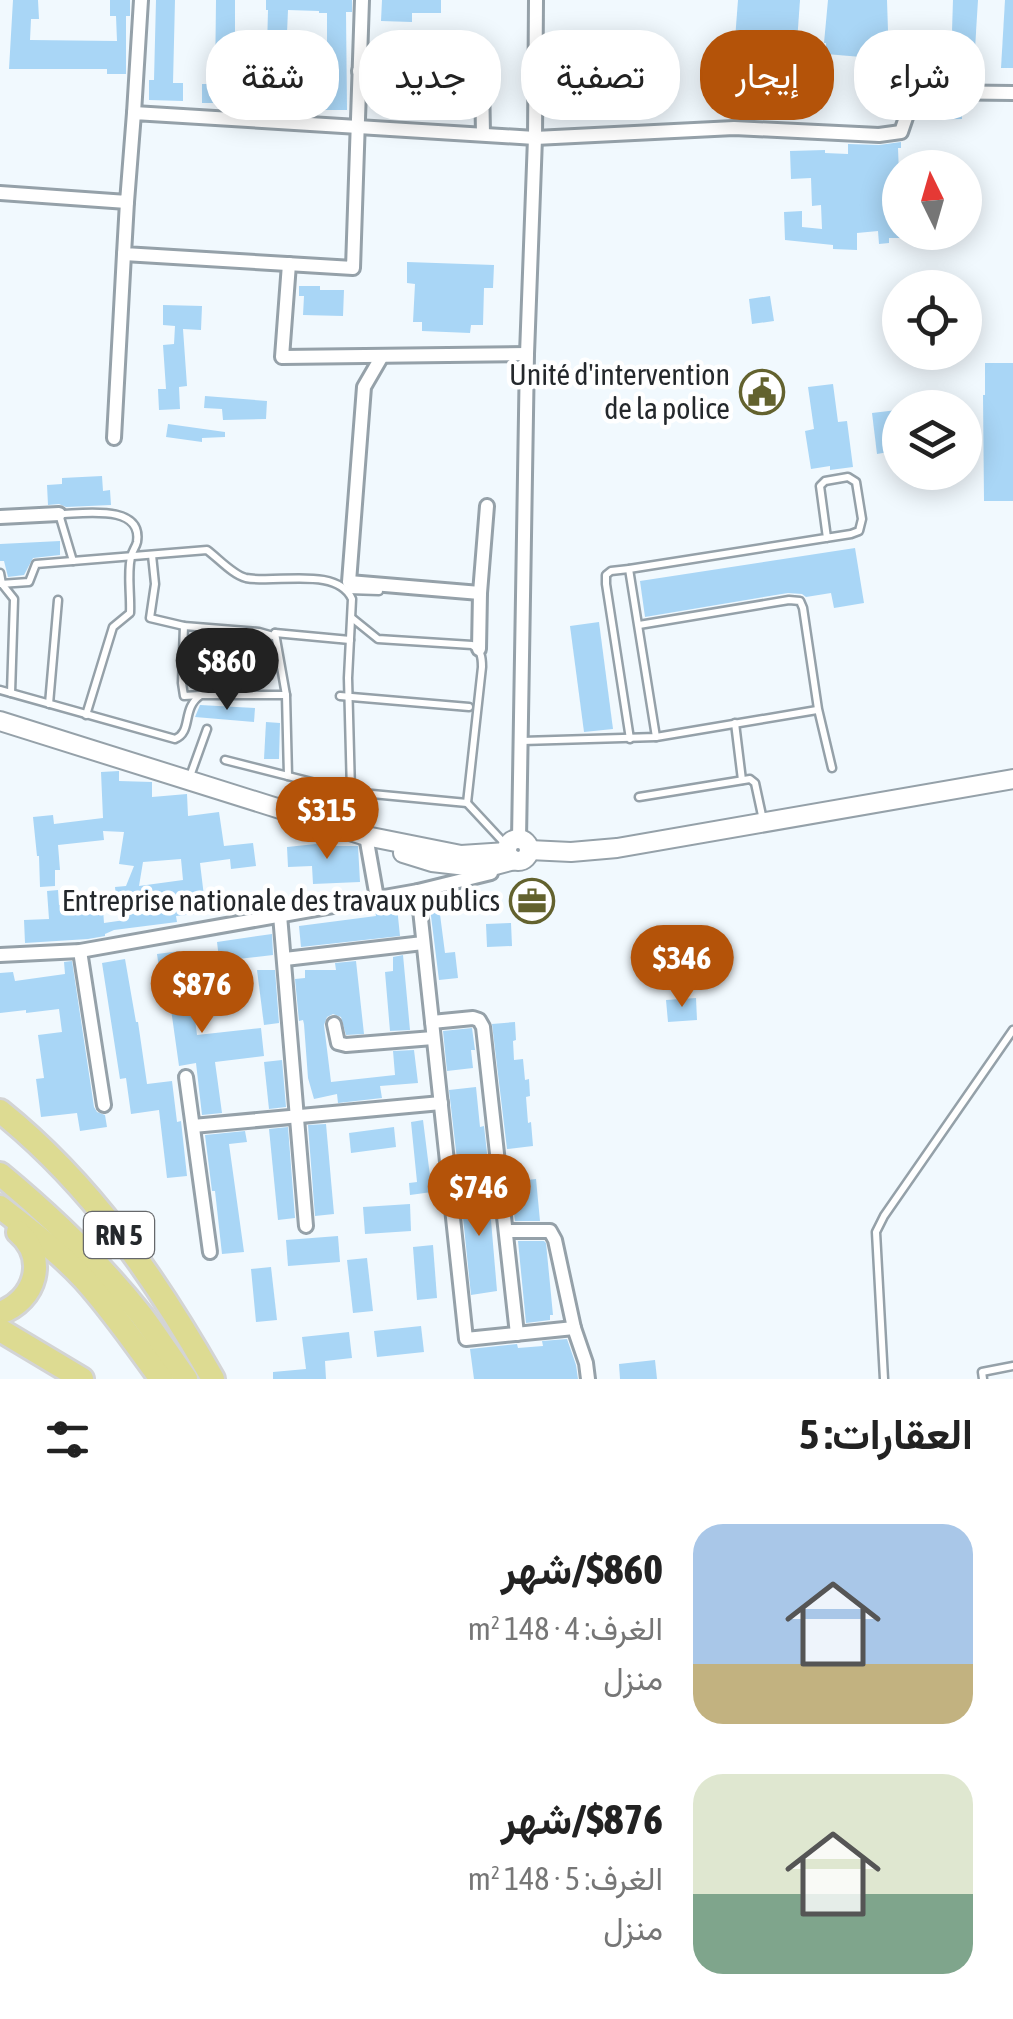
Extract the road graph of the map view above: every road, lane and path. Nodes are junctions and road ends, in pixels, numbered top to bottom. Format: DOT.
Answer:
graph roads {
  1 [pos="141,0"];
  2 [pos="362,0"];
  3 [pos="536,0"];
  4 [pos="361,30"];
  5 [pos="359,70"];
  6 [pos="1013,93"];
  7 [pos="134,113"];
  8 [pos="483,120"];
  9 [pos="358,126"];
  10 [pos="483,134"];
  11 [pos="535,138"];
  12 [pos="0,193"];
  13 [pos="126,202"];
  14 [pos="124,254"];
  15 [pos="289,264"];
  16 [pos="528,354"];
  17 [pos="382,356"];
  18 [pos="114,438"];
  19 [pos="487,506"];
  20 [pos="59,514"];
  21 [pos="0,517"];
  22 [pos="827,538"];
  23 [pos="152,555"];
  24 [pos="131,558"];
  25 [pos="74,561"];
  26 [pos="629,569"];
  27 [pos="0,573"];
  28 [pos="1,584"];
  29 [pos="348,590"];
  30 [pos="480,593"];
  31 [pos="58,600"];
  32 [pos="351,617"];
  33 [pos="639,624"];
  34 [pos="184,626"];
  35 [pos="275,633"];
  36 [pos="350,640"];
  37 [pos="479,649"];
  38 [pos="0,690"];
  39 [pos="11,693"];
  40 [pos="201,695"];
  41 [pos="286,695"];
  42 [pos="340,696"];
  43 [pos="349,696"];
  44 [pos="50,704"];
  45 [pos="470,706"];
  46 [pos="818,710"];
  47 [pos="86,715"];
  48 [pos="0,721"];
  49 [pos="736,724"];
  50 [pos="207,729"];
  51 [pos="656,737"];
  52 [pos="630,739"];
  53 [pos="521,741"];
  54 [pos="225,760"];
  55 [pos="832,768"];
  56 [pos="288,776"];
  57 [pos="1013,779"];
  58 [pos="188,780"];
  59 [pos="742,780"];
  60 [pos="351,792"];
  61 [pos="640,796"];
  62 [pos="466,803"];
  63 [pos="763,821"];
  64 [pos="366,836"];
  65 [pos="516,851"];
  66 [pos="418,891"];
  67 [pos="377,898"];
  68 [pos="280,915"];
  69 [pos="423,943"];
  70 [pos="80,951"];
  71 [pos="0,956"];
  72 [pos="286,959"];
  73 [pos="432,1022"];
  74 [pos="334,1024"];
  75 [pos="1013,1030"];
  76 [pos="434,1038"];
  77 [pos="186,1078"];
  78 [pos="441,1103"];
  79 [pos="104,1105"];
  80 [pos="0,1111"];
  81 [pos="297,1115"];
  82 [pos="193,1126"];
  83 [pos="0,1174"];
  84 [pos="500,1174"];
  85 [pos="449,1179"];
  86 [pos="0,1207"];
  87 [pos="0,1217"];
  88 [pos="306,1226"];
  89 [pos="506,1231"];
  90 [pos="210,1252"];
  91 [pos="0,1313"];
  92 [pos="574,1328"];
  93 [pos="0,1330"];
  94 [pos="517,1334"];
  95 [pos="1013,1366"];
  96 [pos="74,1377"];
  97 [pos="161,1379"];
  98 [pos="186,1379"];
  99 [pos="214,1379"];
  100 [pos="588,1379"];
  101 [pos="884,1379"];
  102 [pos="983,1379"];
  1 -- 7 [label="street"];
  2 -- 4 [label="street"];
  3 -- 11 [label="street"];
  5 -- 9 [label="street"];
  6 -- 11 [label="street"];
  7 -- 9 [label="street"];
  7 -- 13 [label="street"];
  8 -- 10 [label="street"];
  9 -- 10 [label="street"];
  9 -- 15 [label="street"];
  10 -- 11 [label="street"];
  11 -- 16 [label="street"];
  12 -- 13 [label="street"];
  13 -- 14 [label="street"];
  14 -- 15 [label="street"];
  14 -- 18 [label="street"];
  15 -- 17 [label="street"];
  16 -- 17 [label="street"];
  16 -- 53 [label="street"];
  17 -- 30 [label="street"];
  19 -- 30 [label="street"];
  20 -- 21 [label="street"];
  20 -- 24 [label="lane"];
  20 -- 25 [label="lane"];
  22 -- 22 [label="lane"];
  22 -- 26 [label="lane"];
  23 -- 24 [label="lane"];
  23 -- 29 [label="lane"];
  23 -- 34 [label="lane"];
  24 -- 25 [label="lane"];
  24 -- 47 [label="lane"];
  25 -- 28 [label="lane"];
  26 -- 33 [label="lane"];
  26 -- 52 [label="lane"];
  27 -- 28 [label="lane"];
  28 -- 39 [label="lane"];
  29 -- 30 [label="lane"];
  29 -- 32 [label="lane"];
  30 -- 37 [label="street"];
  31 -- 44 [label="lane"];
  32 -- 36 [label="lane"];
  32 -- 37 [label="lane"];
  33 -- 46 [label="lane"];
  33 -- 51 [label="lane"];
  34 -- 35 [label="lane"];
  34 -- 40 [label="lane"];
  35 -- 36 [label="lane"];
  35 -- 41 [label="lane"];
  36 -- 43 [label="lane"];
  37 -- 62 [label="lane"];
  38 -- 39 [label="lane"];
  39 -- 44 [label="lane"];
  40 -- 41 [label="lane"];
  40 -- 47 [label="lane"];
  41 -- 56 [label="lane"];
  42 -- 43 [label="lane"];
  43 -- 45 [label="lane"];
  43 -- 60 [label="lane"];
  44 -- 47 [label="lane"];
  46 -- 49 [label="lane"];
  46 -- 55 [label="lane"];
  48 -- 58 [label="main road"];
  49 -- 51 [label="lane"];
  49 -- 59 [label="lane"];
  50 -- 58 [label="lane"];
  51 -- 52 [label="lane"];
  52 -- 53 [label="lane"];
  53 -- 65 [label="street"];
  54 -- 56 [label="lane"];
  56 -- 60 [label="lane"];
  57 -- 63 [label="main road"];
  58 -- 64 [label="main road"];
  59 -- 61 [label="lane"];
  59 -- 63 [label="lane"];
  60 -- 62 [label="lane"];
  62 -- 65 [label="lane"];
  63 -- 65 [label="main road"];
  64 -- 65 [label="main road"];
  64 -- 67 [label="street"];
  65 -- 66 [label="street"];
  66 -- 67 [label="street"];
  66 -- 69 [label="street"];
  67 -- 68 [label="street"];
  68 -- 70 [label="street"];
  68 -- 72 [label="street"];
  69 -- 72 [label="street"];
  69 -- 73 [label="street"];
  70 -- 71 [label="street"];
  70 -- 79 [label="street"];
  72 -- 81 [label="street"];
  73 -- 76 [label="street"];
  73 -- 84 [label="street"];
  74 -- 76 [label="street"];
  75 -- 101 [label="lane"];
  76 -- 78 [label="street"];
  77 -- 82 [label="street"];
  78 -- 81 [label="street"];
  78 -- 85 [label="street"];
  80 -- 99 [label="highway, RN 5"];
  81 -- 82 [label="street"];
  81 -- 88 [label="street"];
  82 -- 90 [label="street"];
  83 -- 98 [label="highway"];
  84 -- 85 [label="street"];
  84 -- 89 [label="street"];
  85 -- 94 [label="street"];
  86 -- 97 [label="highway"];
  87 -- 91 [label="highway"];
  89 -- 92 [label="street"];
  89 -- 94 [label="street"];
  92 -- 94 [label="street"];
  92 -- 100 [label="street"];
  93 -- 96 [label="highway"];
  95 -- 102 [label="lane"];
}
